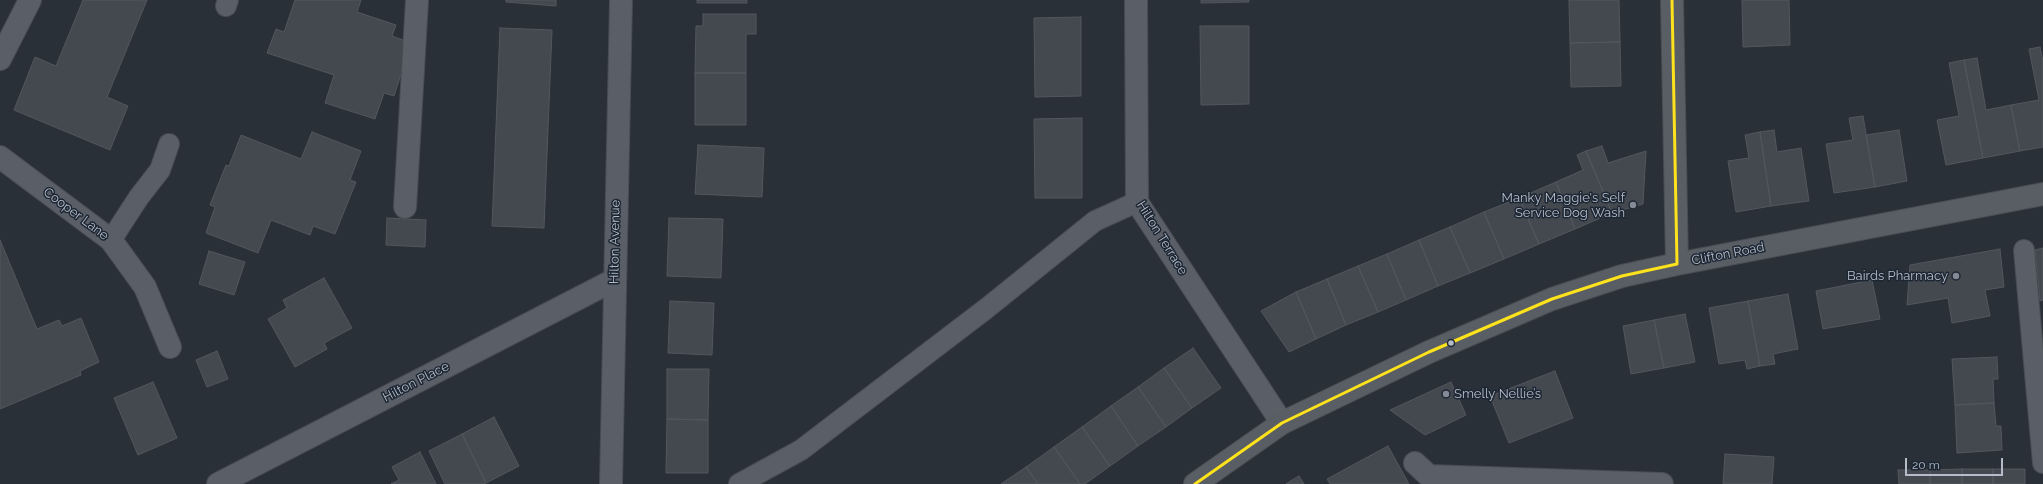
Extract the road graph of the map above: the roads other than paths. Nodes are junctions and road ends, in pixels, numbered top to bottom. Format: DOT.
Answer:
graph roads {
  1 [pos="30,0"];
  2 [pos="417,0"];
  3 [pos="621,0"];
  4 [pos="1136,0"];
  5 [pos="1672,0"];
  6 [pos="0,59"];
  7 [pos="169,144"];
  8 [pos="0,157"];
  9 [pos="2043,194"];
  10 [pos="1137,202"];
  11 [pos="405,207"];
  12 [pos="111,240"];
  13 [pos="2024,250"];
  14 [pos="1677,264"];
  15 [pos="614,280"];
  16 [pos="170,347"];
  17 [pos="1282,423"];
  18 [pos="1415,463"];
  19 [pos="2043,463"];
  20 [pos="1662,483"];
  21 [pos="218,484"];
  22 [pos="611,484"];
  23 [pos="739,484"];
  24 [pos="1195,484"];
  1 -- 6 [label="street"];
  2 -- 11 [label="street"];
  3 -- 15 [label="street, Hilton Avenue"];
  4 -- 10 [label="street, Hilton Terrace"];
  5 -- 14 [label="street"];
  7 -- 12 [label="lane"];
  8 -- 12 [label="street, Cooper Lane"];
  9 -- 14 [label="street, Clifton Road"];
  10 -- 17 [label="street, Hilton Terrace"];
  10 -- 23 [label="lane"];
  12 -- 16 [label="street, Cooper Lane"];
  13 -- 19 [label="lane"];
  14 -- 17 [label="street, Clifton Road"];
  15 -- 21 [label="street, Hilton Place"];
  15 -- 22 [label="street, Hilton Avenue"];
  17 -- 24 [label="street, Clifton Road"];
  18 -- 20 [label="street"];
}
